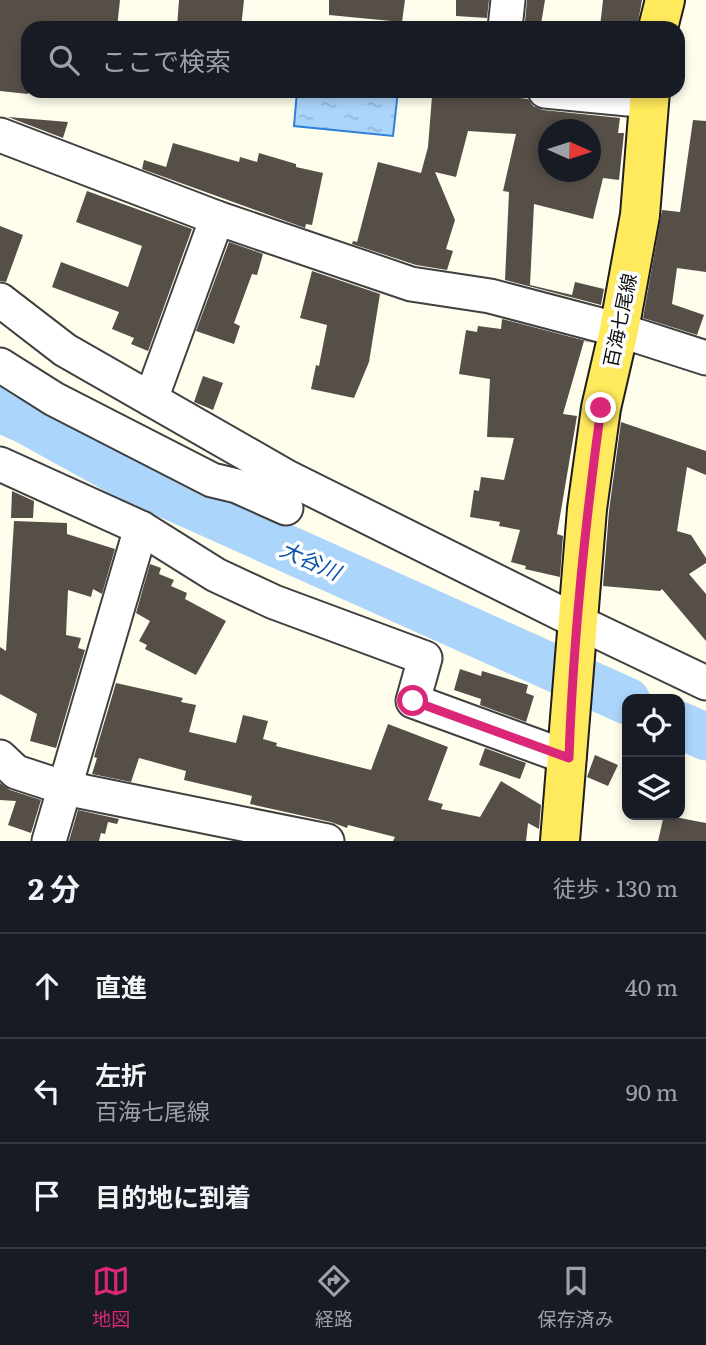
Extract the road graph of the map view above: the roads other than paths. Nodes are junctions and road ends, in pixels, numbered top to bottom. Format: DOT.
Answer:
graph roads {
  1 [pos="508,0"];
  2 [pos="665,0"];
  3 [pos="506,21"];
  4 [pos="660,21"];
  5 [pos="650,98"];
  6 [pos="0,135"];
  7 [pos="217,218"];
  8 [pos="0,300"];
  9 [pos="619,330"];
  10 [pos="706,358"];
  11 [pos="0,365"];
  12 [pos="151,399"];
  13 [pos="0,464"];
  14 [pos="286,508"];
  15 [pos="142,528"];
  16 [pos="576,636"];
  17 [pos="706,683"];
  18 [pos="0,757"];
  19 [pos="569,758"];
  20 [pos="65,788"];
  21 [pos="49,841"];
  22 [pos="327,841"];
  23 [pos="560,841"];
  1 -- 3 [label="street"];
  2 -- 4 [label="main road"];
  5 -- 9 [label="main road, 百海七尾線"];
  6 -- 7 [label="street"];
  7 -- 9 [label="street"];
  7 -- 12 [label="street"];
  8 -- 12 [label="street"];
  9 -- 10 [label="street"];
  9 -- 16 [label="main road, 百海七尾線"];
  11 -- 14 [label="street"];
  12 -- 16 [label="street"];
  13 -- 15 [label="street"];
  15 -- 19 [label="street"];
  15 -- 20 [label="street"];
  16 -- 17 [label="street"];
  16 -- 19 [label="main road, 百海七尾線"];
  18 -- 20 [label="street"];
  19 -- 23 [label="main road, 百海七尾線"];
  20 -- 21 [label="street"];
  20 -- 22 [label="street"];
}
